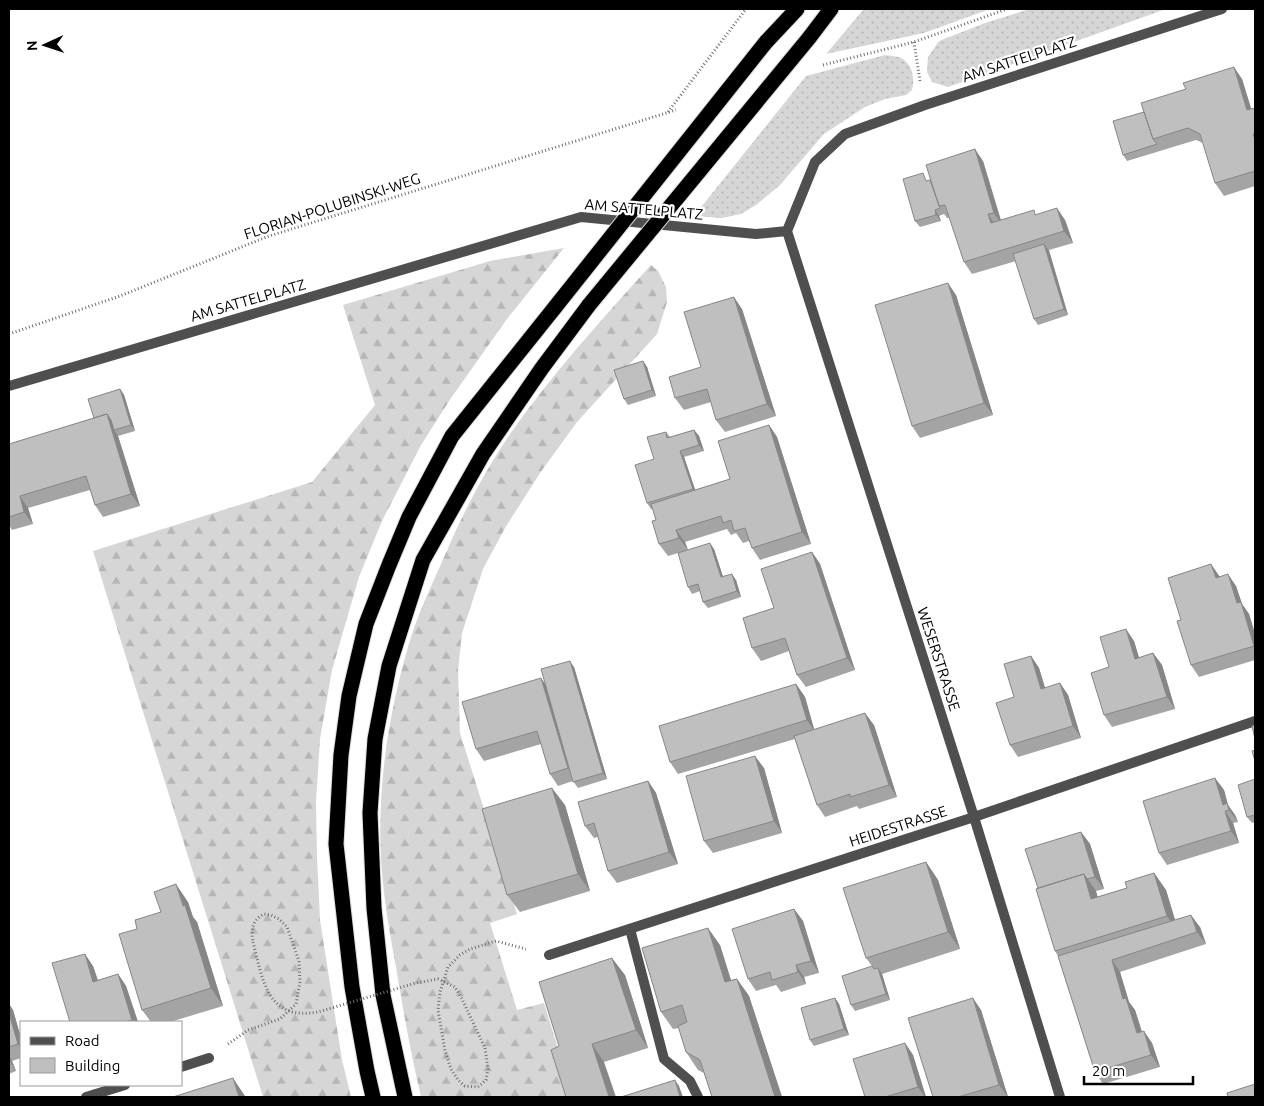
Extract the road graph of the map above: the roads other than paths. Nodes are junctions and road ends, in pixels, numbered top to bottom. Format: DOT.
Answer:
graph roads {
  1 [pos="785,9"];
  2 [pos="797,9"];
  3 [pos="830,9"];
  4 [pos="1222,9"];
  5 [pos="766,42"];
  6 [pos="787,231"];
  7 [pos="9,386"];
  8 [pos="1255,721"];
  9 [pos="974,817"];
  10 [pos="630,929"];
  11 [pos="549,955"];
  12 [pos="209,1058"];
  13 [pos="182,1067"];
  14 [pos="122,1086"];
  15 [pos="86,1097"];
  16 [pos="373,1097"];
  17 [pos="405,1097"];
  18 [pos="698,1097"];
  19 [pos="1060,1097"];
  1 -- 5 [label="highway"];
  2 -- 5 [label="highway"];
  3 -- 17 [label="highway, bridge"];
  4 -- 6 [label="street, AM SATTELPLATZ"];
  5 -- 16 [label="highway, bridge"];
  6 -- 7 [label="street, AM SATTELPLATZ"];
  6 -- 9 [label="street, WESERSTRASSE"];
  8 -- 9 [label="street, HEIDESTRASSE"];
  9 -- 10 [label="street, HEIDESTRASSE"];
  9 -- 19 [label="street, WESERSTRASSE"];
  10 -- 11 [label="street, HEIDESTRASSE"];
  10 -- 18 [label="street"];
  12 -- 13 [label="street"];
  14 -- 15 [label="street"];
}
